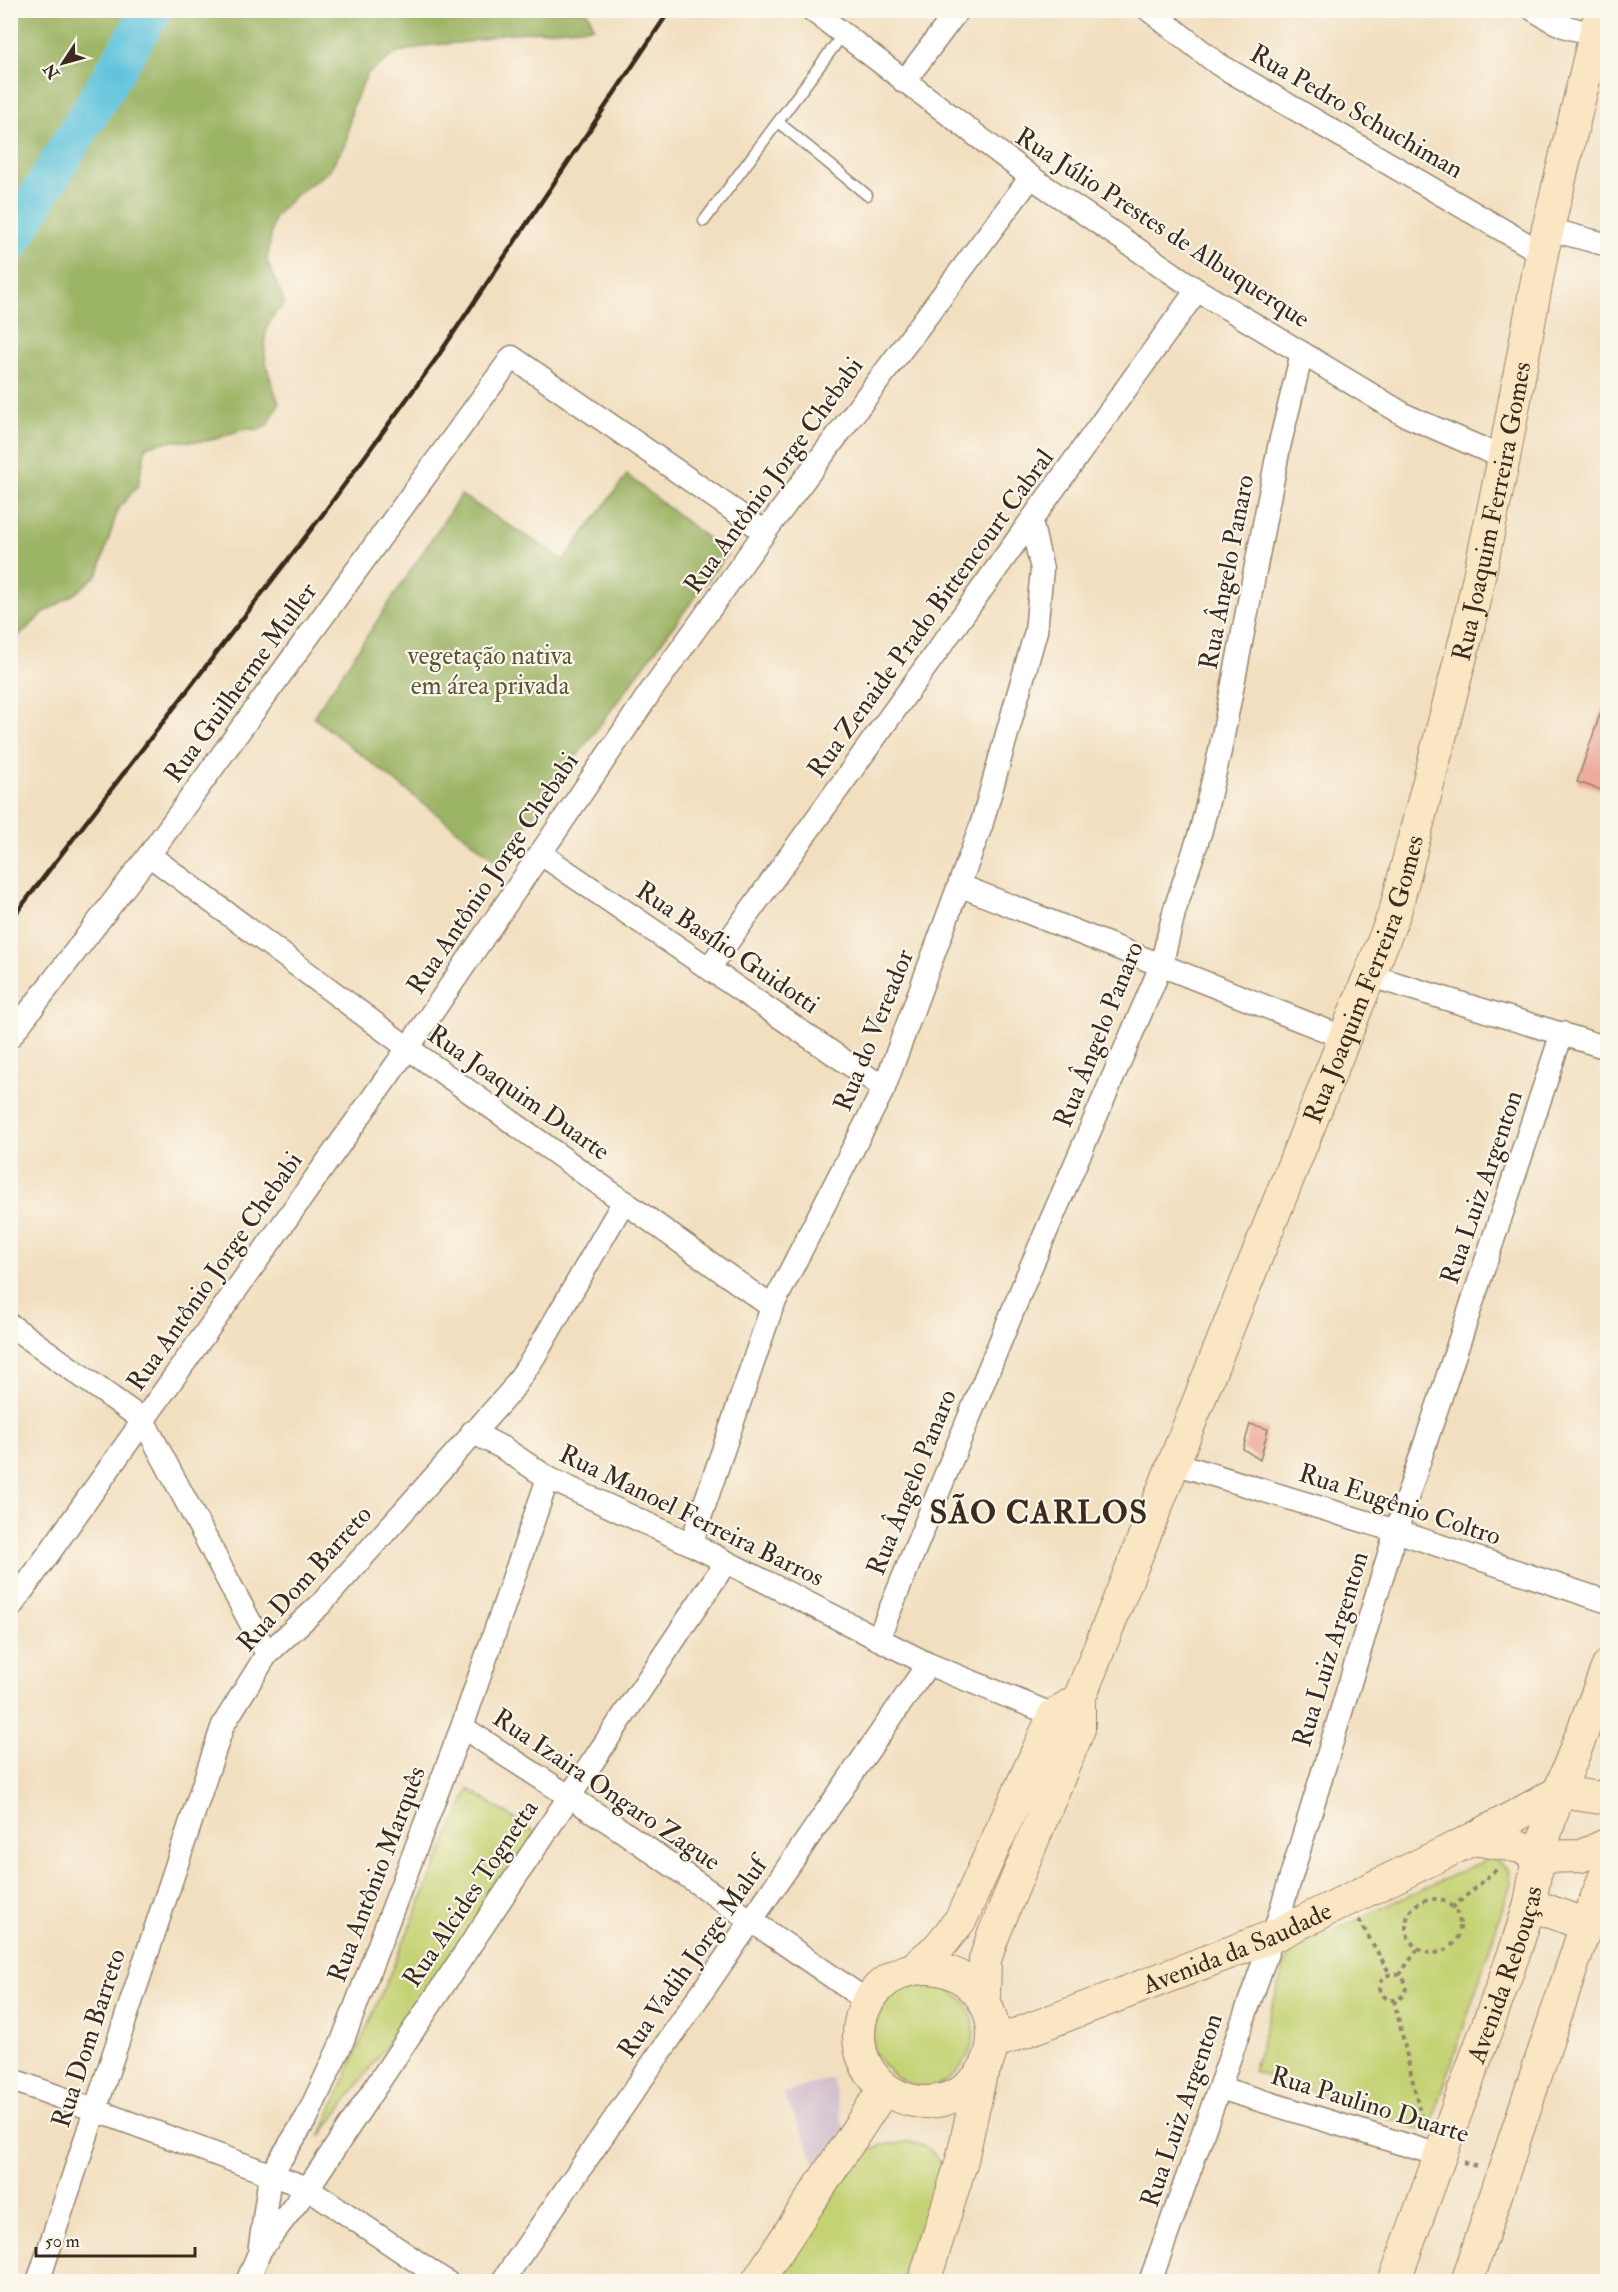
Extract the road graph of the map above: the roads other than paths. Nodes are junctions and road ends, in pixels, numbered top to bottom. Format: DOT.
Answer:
graph roads {
  1 [pos="812,10"];
  2 [pos="958,10"];
  3 [pos="1149,10"];
  4 [pos="1534,10"];
  5 [pos="1602,25"];
  6 [pos="844,33"];
  7 [pos="904,82"];
  8 [pos="778,122"];
  9 [pos="1031,177"];
  10 [pos="867,195"];
  11 [pos="704,221"];
  12 [pos="1545,241"];
  13 [pos="1608,246"];
  14 [pos="1197,290"];
  15 [pos="1302,353"];
  16 [pos="1504,458"];
  17 [pos="1031,521"];
  18 [pos="765,532"];
  19 [pos="540,854"];
  20 [pos="149,855"];
  21 [pos="961,886"];
  22 [pos="1161,966"];
  23 [pos="709,968"];
  24 [pos="1371,976"];
  25 [pos="1562,1033"];
  26 [pos="10,1037"];
  27 [pos="1345,1038"];
  28 [pos="408,1048"];
  29 [pos="1608,1048"];
  30 [pos="884,1088"];
  31 [pos="624,1201"];
  32 [pos="772,1307"];
  33 [pos="10,1325"];
  34 [pos="143,1419"];
  35 [pos="472,1432"];
  36 [pos="1174,1463"];
  37 [pos="548,1478"];
  38 [pos="1396,1531"];
  39 [pos="692,1544"];
  40 [pos="726,1562"];
  41 [pos="1608,1602"];
  42 [pos="10,1608"];
  43 [pos="878,1639"];
  44 [pos="267,1654"];
  45 [pos="928,1664"];
  46 [pos="1608,1666"];
  47 [pos="1067,1707"];
  48 [pos="462,1727"];
  49 [pos="1559,1792"];
  50 [pos="1608,1793"];
  51 [pos="568,1797"];
  52 [pos="1473,1839"];
  53 [pos="1608,1844"];
  54 [pos="1530,1852"];
  55 [pos="1608,1868"];
  56 [pos="1530,1904"];
  57 [pos="752,1921"];
  58 [pos="1586,1925"];
  59 [pos="1273,1936"];
  60 [pos="914,1968"];
  61 [pos="984,2000"];
  62 [pos="867,2001"];
  63 [pos="994,2043"];
  64 [pos="980,2078"];
  65 [pos="10,2079"];
  66 [pos="1220,2088"];
  67 [pos="884,2089"];
  68 [pos="95,2111"];
  69 [pos="1434,2153"];
  70 [pos="270,2176"];
  71 [pos="308,2188"];
  72 [pos="259,2253"];
  73 [pos="38,2282"];
  74 [pos="247,2282"];
  75 [pos="447,2282"];
  76 [pos="502,2282"];
  77 [pos="757,2282"];
  78 [pos="924,2282"];
  79 [pos="1150,2282"];
  80 [pos="1394,2282"];
  81 [pos="1467,2282"];
  1 -- 6 [label="street, Rua Júlio Prestes de Albuquerque"];
  2 -- 7 [label="street"];
  3 -- 12 [label="street, Rua Pedro Schuchiman"];
  4 -- 5 [label="street"];
  5 -- 12 [label="main road, Rua Joaquim Ferreira Gomes"];
  6 -- 7 [label="street, Rua Júlio Prestes de Albuquerque"];
  6 -- 8 [label="lane"];
  7 -- 9 [label="street, Rua Júlio Prestes de Albuquerque"];
  8 -- 10 [label="lane"];
  8 -- 11 [label="lane"];
  9 -- 14 [label="street, Rua Júlio Prestes de Albuquerque"];
  9 -- 18 [label="street, Rua Antônio Jorge Chebabi"];
  12 -- 13 [label="street"];
  12 -- 16 [label="main road, Rua Joaquim Ferreira Gomes"];
  14 -- 15 [label="street, Rua Júlio Prestes de Albuquerque"];
  14 -- 17 [label="street, Rua Zenaide Prado Bittencourt Cabral"];
  15 -- 16 [label="street, Rua Júlio Prestes de Albuquerque"];
  15 -- 22 [label="street, Rua Ângelo Panaro"];
  16 -- 24 [label="main road, Rua Joaquim Ferreira Gomes"];
  17 -- 21 [label="street, Rua do Vereador"];
  17 -- 23 [label="street, Rua Zenaide Prado Bittencourt Cabral"];
  18 -- 19 [label="street, Rua Antônio Jorge Chebabi"];
  18 -- 20 [label="street, Rua Guilherme Muller"];
  19 -- 23 [label="street, Rua Basílio Guidotti"];
  19 -- 28 [label="street, Rua Antônio Jorge Chebabi"];
  20 -- 26 [label="street, Rua Guilherme Muller"];
  20 -- 28 [label="street, Rua Joaquim Duarte"];
  21 -- 22 [label="street"];
  21 -- 30 [label="street, Rua do Vereador"];
  22 -- 27 [label="street"];
  22 -- 43 [label="street, Rua Ângelo Panaro"];
  23 -- 30 [label="street, Rua Basílio Guidotti"];
  24 -- 25 [label="street"];
  24 -- 27 [label="main road, Rua Joaquim Ferreira Gomes"];
  25 -- 29 [label="street"];
  25 -- 38 [label="street, Rua Luiz Argenton"];
  27 -- 36 [label="main road, Rua Joaquim Ferreira Gomes"];
  28 -- 31 [label="street, Rua Joaquim Duarte"];
  28 -- 34 [label="street, Rua Antônio Jorge Chebabi"];
  30 -- 32 [label="street, Rua do Vereador"];
  31 -- 32 [label="street, Rua Joaquim Duarte"];
  31 -- 35 [label="street, Rua Dom Barreto"];
  32 -- 39 [label="street, Rua do Vereador"];
  33 -- 34 [label="street"];
  34 -- 42 [label="street, Rua Antônio Jorge Chebabi"];
  34 -- 44 [label="street"];
  35 -- 37 [label="street, Rua Manoel Ferreira Barros"];
  35 -- 44 [label="street, Rua Dom Barreto"];
  36 -- 38 [label="street, Rua Eugênio Coltro"];
  36 -- 47 [label="main road, Rua Joaquim Ferreira Gomes"];
  37 -- 39 [label="street, Rua Manoel Ferreira Barros"];
  37 -- 48 [label="street, Rua Antônio Marquês"];
  38 -- 41 [label="street, Rua Eugênio Coltro"];
  38 -- 59 [label="street, Rua Luiz Argenton"];
  39 -- 40 [label="street, Rua Manoel Ferreira Barros"];
  40 -- 43 [label="street, Rua Manoel Ferreira Barros"];
  40 -- 51 [label="street, Rua Alcides Tognetta"];
  43 -- 45 [label="street, Rua Manoel Ferreira Barros"];
  44 -- 68 [label="street, Rua Dom Barreto"];
  45 -- 47 [label="street, Rua Manoel Ferreira Barros"];
  45 -- 57 [label="street, Rua Vadih Jorge Maluf"];
  46 -- 49 [label="main road, Avenida Rebouças"];
  47 -- 60 [label="main road, Rua Joaquim Ferreira Gomes"];
  47 -- 61 [label="main road, Rua Joaquim Ferreira Gomes"];
  48 -- 51 [label="street, Rua Izaira Ongaro Zague"];
  48 -- 70 [label="street, Rua Antônio Marquês"];
  49 -- 50 [label="main road"];
  49 -- 52 [label="main road, Avenida da Saudade"];
  49 -- 54 [label="main road, Avenida Rebouças"];
  51 -- 57 [label="street, Rua Izaira Ongaro Zague"];
  51 -- 71 [label="street, Rua Alcides Tognetta"];
  52 -- 54 [label="main road"];
  52 -- 59 [label="main road, Avenida da Saudade"];
  53 -- 54 [label="main road"];
  54 -- 56 [label="main road, Avenida Rebouças"];
  55 -- 58 [label="main road"];
  56 -- 58 [label="main road"];
  56 -- 69 [label="main road, Avenida Rebouças"];
  57 -- 62 [label="street, Rua Izaira Ongaro Zague"];
  57 -- 76 [label="street, Rua Vadih Jorge Maluf"];
  58 -- 81 [label="main road"];
  59 -- 63 [label="main road, Avenida da Saudade"];
  59 -- 66 [label="street, Rua Luiz Argenton"];
  60 -- 61 [label="main road"];
  60 -- 62 [label="main road"];
  61 -- 63 [label="main road"];
  62 -- 67 [label="main road"];
  63 -- 64 [label="main road"];
  64 -- 67 [label="main road"];
  64 -- 78 [label="main road"];
  65 -- 68 [label="street"];
  66 -- 69 [label="street, Rua Paulino Duarte"];
  66 -- 79 [label="street, Rua Luiz Argenton"];
  67 -- 77 [label="main road"];
  68 -- 70 [label="street"];
  68 -- 73 [label="street, Rua Dom Barreto"];
  69 -- 80 [label="main road, Avenida Rebouças"];
  70 -- 71 [label="street"];
  70 -- 72 [label="street, Rua Antônio Marquês"];
  71 -- 72 [label="street, Rua Alcides Tognetta"];
  71 -- 75 [label="street"];
  72 -- 74 [label="street, Rua Antônio Marquês"];
}
